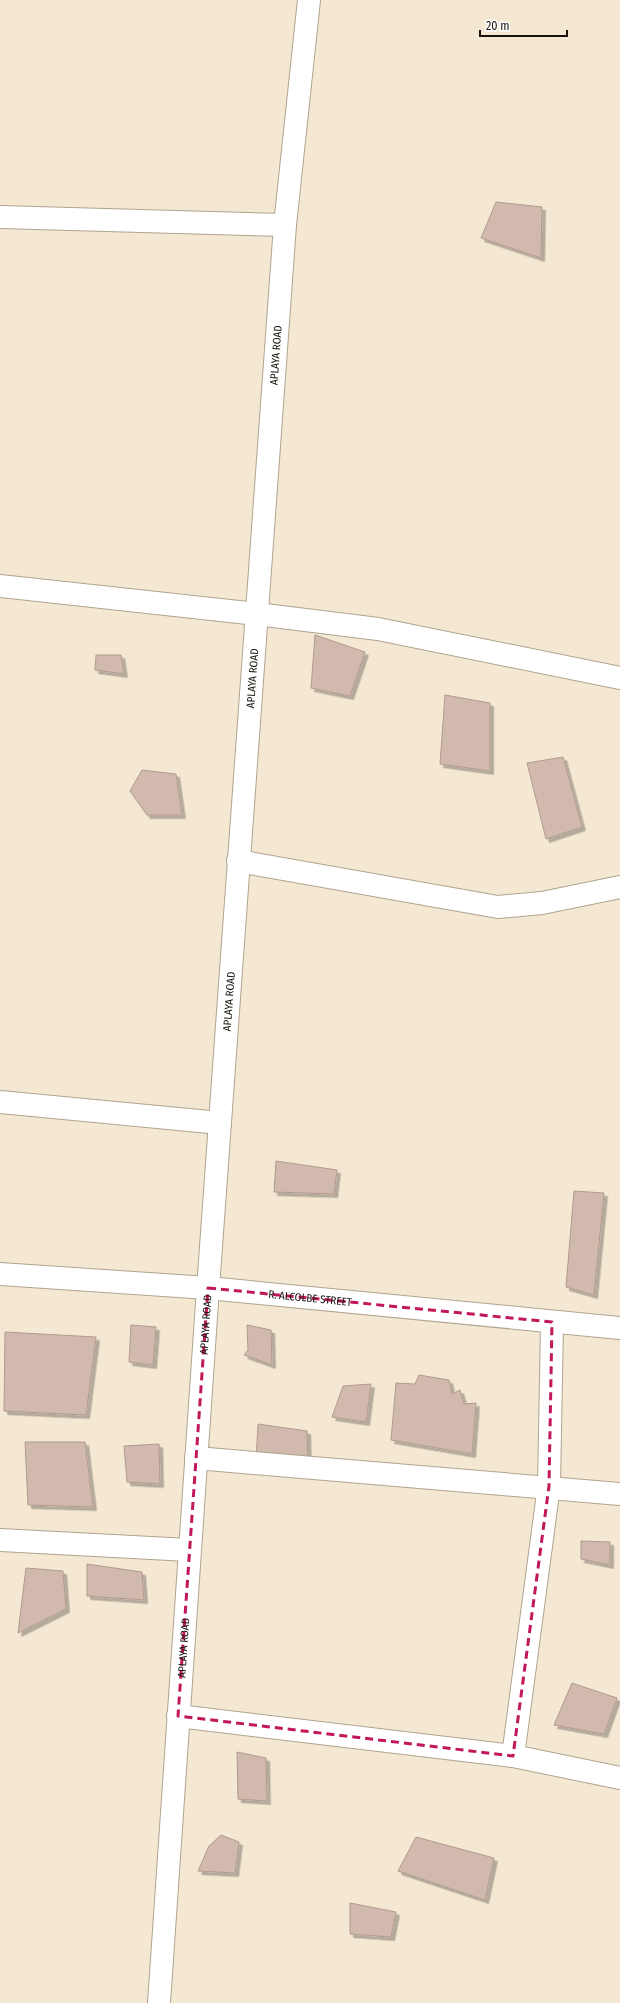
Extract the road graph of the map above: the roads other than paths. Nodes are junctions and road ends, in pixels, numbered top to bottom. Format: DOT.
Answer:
graph roads {
  1 [pos="309,0"];
  2 [pos="0,216"];
  3 [pos="285,225"];
  4 [pos="0,586"];
  5 [pos="257,614"];
  6 [pos="620,678"];
  7 [pos="238,861"];
  8 [pos="620,887"];
  9 [pos="0,1102"];
  10 [pos="220,1123"];
  11 [pos="0,1274"];
  12 [pos="208,1288"];
  13 [pos="552,1322"];
  14 [pos="620,1328"];
  15 [pos="196,1458"];
  16 [pos="549,1486"];
  17 [pos="620,1494"];
  18 [pos="0,1540"];
  19 [pos="189,1550"];
  20 [pos="178,1716"];
  21 [pos="513,1756"];
  22 [pos="620,1778"];
  23 [pos="159,2003"];
  1 -- 3 [label="street, APLAYA ROAD"];
  2 -- 3 [label="street"];
  3 -- 5 [label="street, APLAYA ROAD"];
  4 -- 5 [label="street"];
  5 -- 6 [label="street"];
  5 -- 7 [label="street, APLAYA ROAD"];
  7 -- 8 [label="street"];
  7 -- 10 [label="street, APLAYA ROAD"];
  9 -- 10 [label="street"];
  10 -- 12 [label="street, APLAYA ROAD"];
  11 -- 12 [label="street, R. ALCOLBE STREET"];
  12 -- 13 [label="street, R. ALCOLBE STREET"];
  12 -- 15 [label="street, APLAYA ROAD"];
  13 -- 14 [label="street, R. ALCOLBE STREET"];
  13 -- 16 [label="street"];
  15 -- 16 [label="street"];
  15 -- 19 [label="street, APLAYA ROAD"];
  16 -- 17 [label="street"];
  16 -- 21 [label="street"];
  18 -- 19 [label="street"];
  19 -- 20 [label="street, APLAYA ROAD"];
  20 -- 21 [label="street"];
  20 -- 23 [label="street, APLAYA ROAD"];
  21 -- 22 [label="street"];
}
